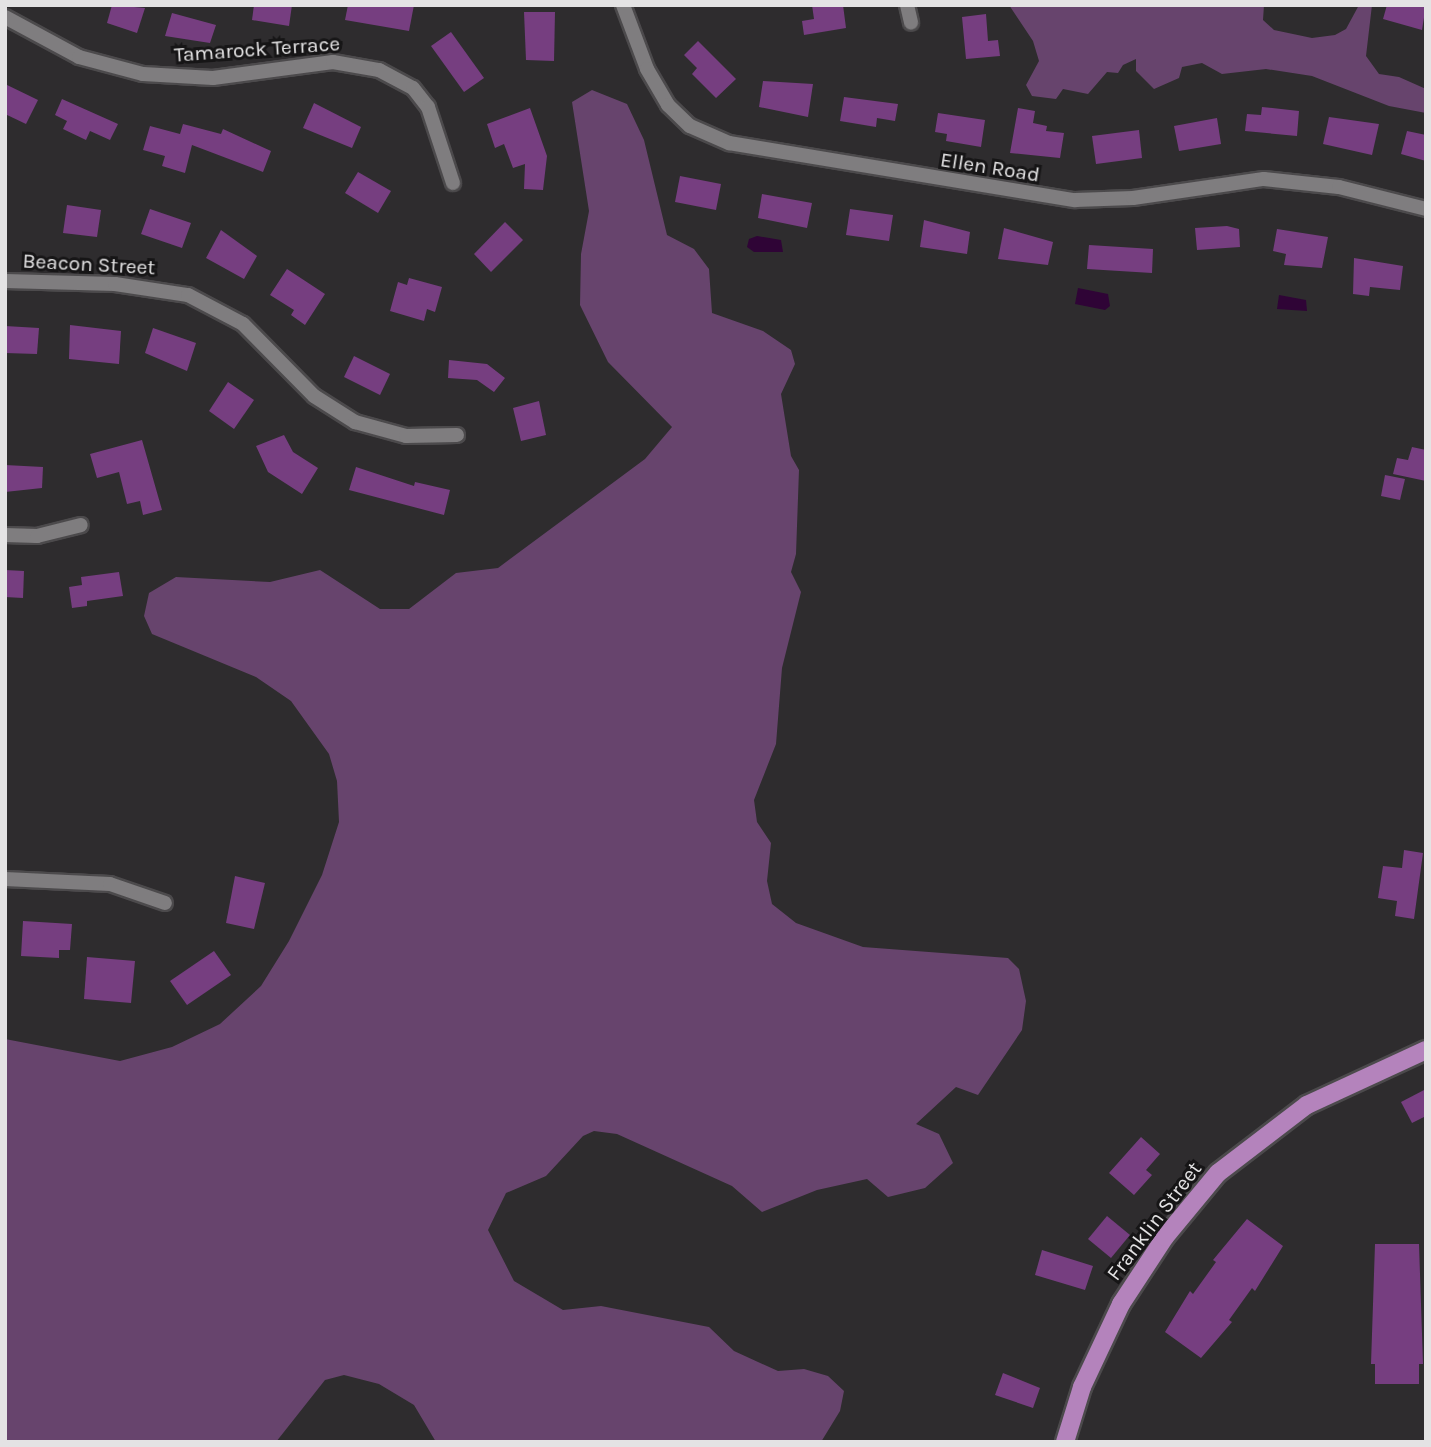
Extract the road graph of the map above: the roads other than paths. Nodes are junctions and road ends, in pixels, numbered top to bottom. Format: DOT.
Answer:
graph roads {
  1 [pos="622,5"];
  2 [pos="907,5"];
  3 [pos="5,18"];
  4 [pos="911,23"];
  5 [pos="453,183"];
  6 [pos="1426,209"];
  7 [pos="5,281"];
  8 [pos="457,435"];
  9 [pos="81,525"];
  10 [pos="5,535"];
  11 [pos="5,879"];
  12 [pos="165,903"];
  13 [pos="1426,1050"];
  14 [pos="1065,1442"];
  1 -- 6 [label="street, Ellen Road"];
  2 -- 4 [label="street"];
  3 -- 5 [label="street, Tamarock Terrace"];
  7 -- 8 [label="street, Beacon Street"];
  9 -- 10 [label="street"];
  11 -- 12 [label="street"];
  13 -- 14 [label="main road, Franklin Street"];
}
